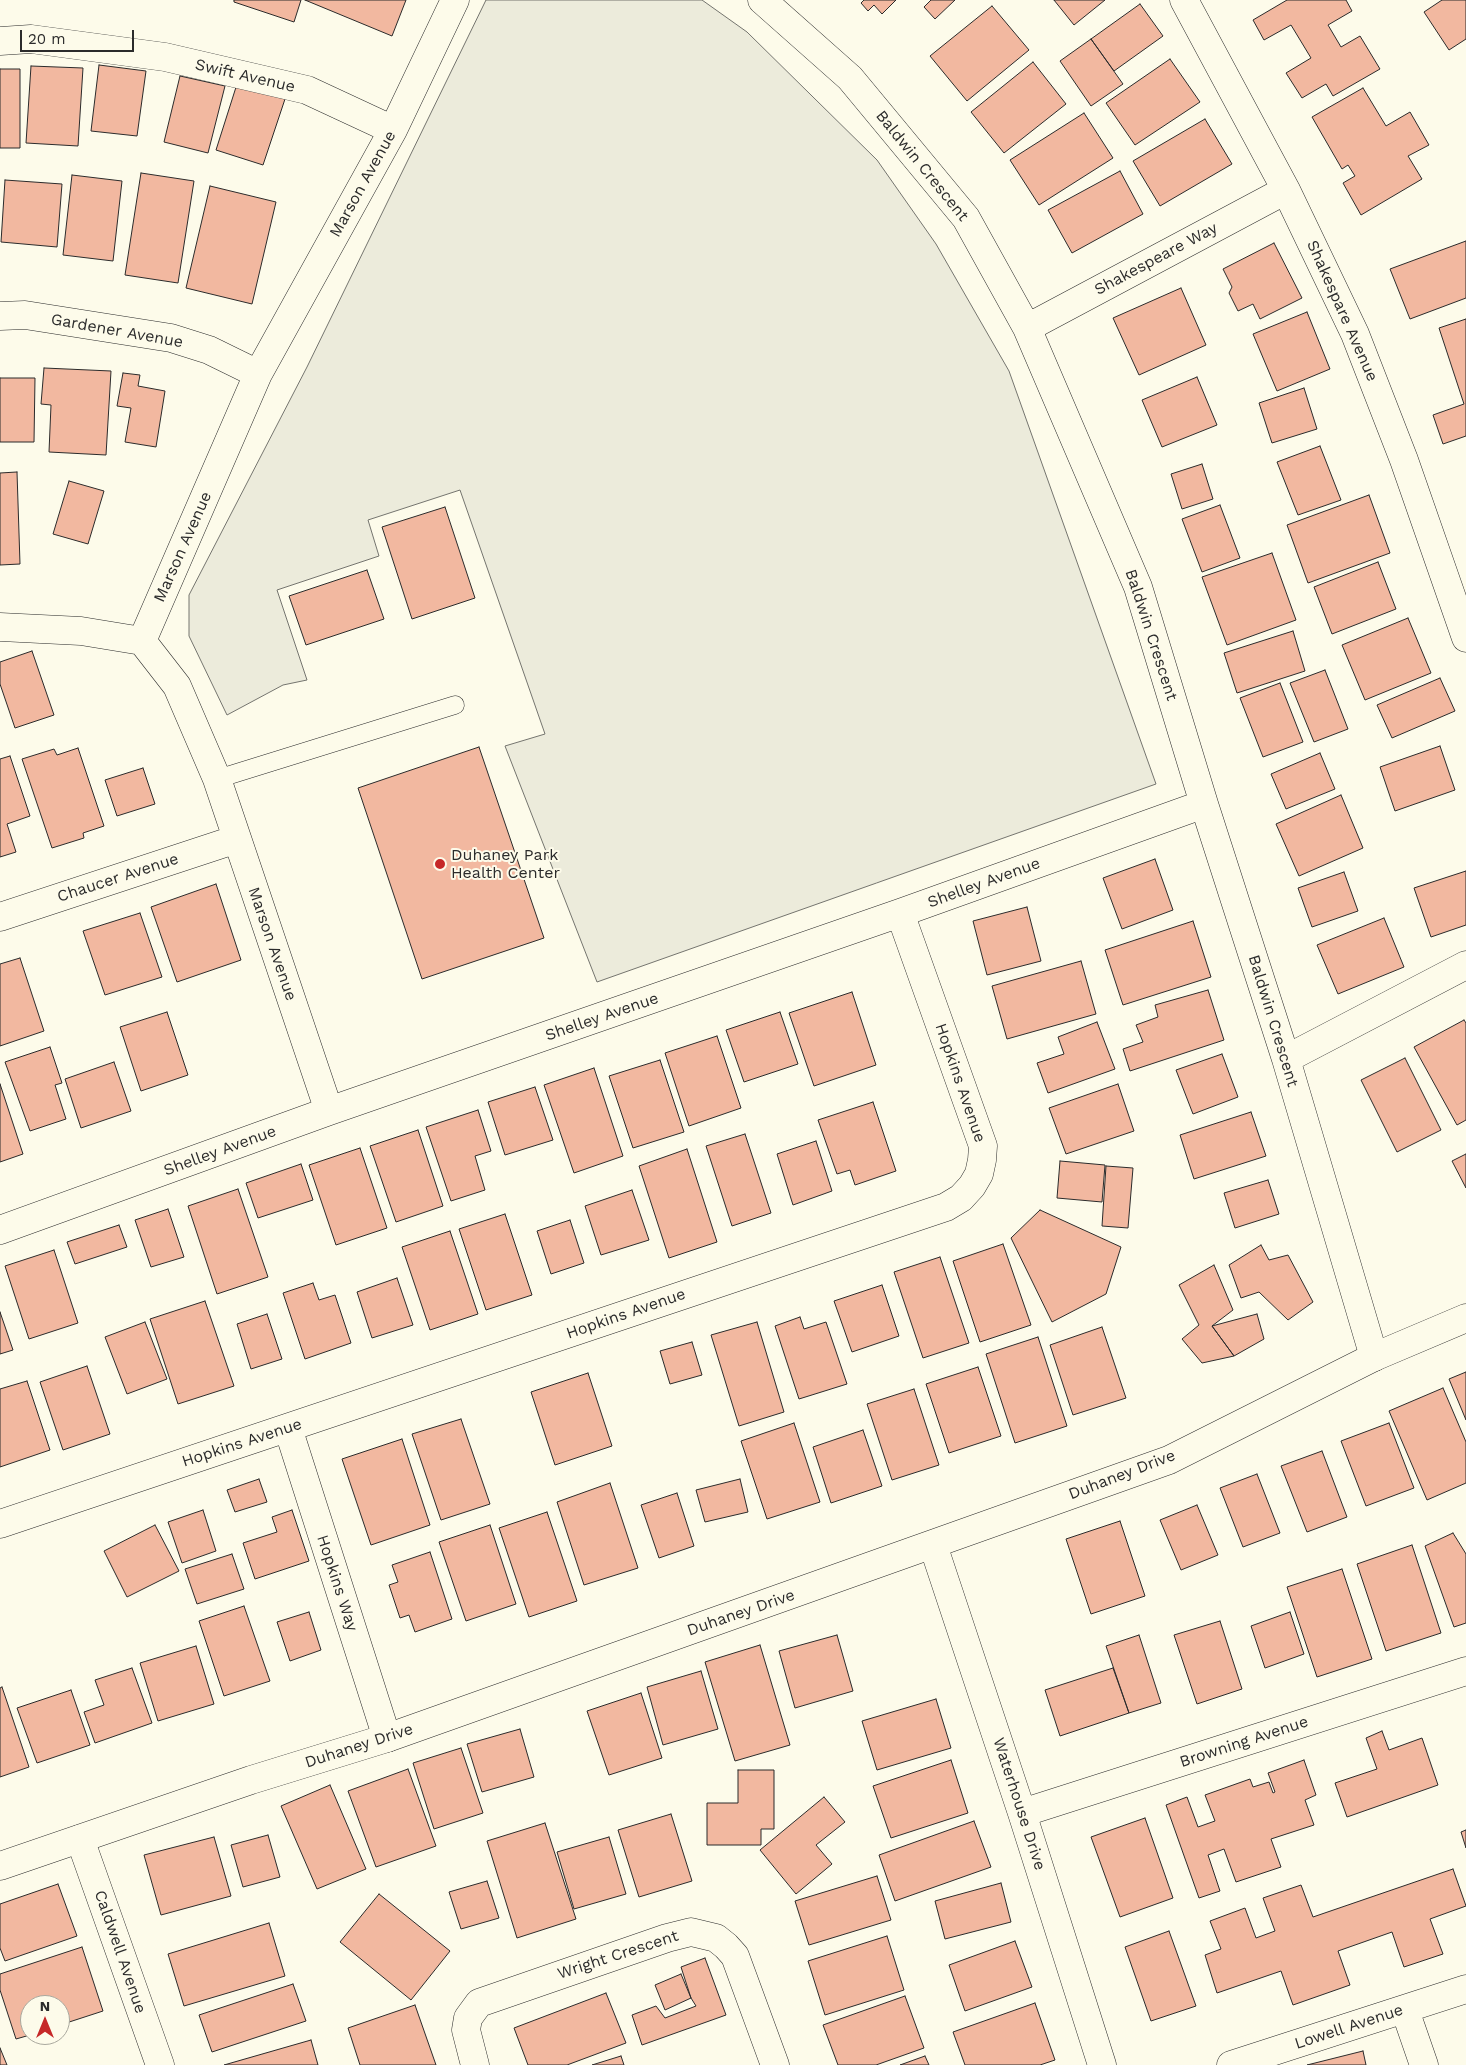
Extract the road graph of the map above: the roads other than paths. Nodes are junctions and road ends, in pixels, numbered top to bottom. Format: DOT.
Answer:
graph roads {
  1 [pos="454,0"];
  2 [pos="762,0"];
  3 [pos="1184,0"];
  4 [pos="0,40"];
  5 [pos="392,130"];
  6 [pos="1286,190"];
  7 [pos="0,316"];
  8 [pos="1027,328"];
  9 [pos="258,374"];
  10 [pos="0,627"];
  11 [pos="1466,638"];
  12 [pos="142,641"];
  13 [pos="455,705"];
  14 [pos="217,778"];
  15 [pos="1204,804"];
  16 [pos="237,839"];
  17 [pos="900,913"];
  18 [pos="0,917"];
  19 [pos="1466,966"];
  20 [pos="1286,1059"];
  21 [pos="329,1111"];
  22 [pos="0,1230"];
  23 [pos="1466,1318"];
  24 [pos="1374,1357"];
  25 [pos="288,1428"];
  26 [pos="0,1524"];
  27 [pos="933,1545"];
  28 [pos="1466,1671"];
  29 [pos="386,1738"];
  30 [pos="1022,1814"];
  31 [pos="80,1838"];
  32 [pos="0,1866"];
  33 [pos="1466,1988"];
  34 [pos="1405,2010"];
  35 [pos="160,2065"];
  36 [pos="475,2065"];
  37 [pos="775,2065"];
  38 [pos="1102,2065"];
  39 [pos="1231,2065"];
  40 [pos="1424,2065"];
  1 -- 5 [label="street, Marson Avenue"];
  2 -- 8 [label="street, Baldwin Crescent"];
  3 -- 6 [label="street, Shakespare Avenue"];
  4 -- 5 [label="street, Swift Avenue"];
  5 -- 9 [label="street, Marson Avenue"];
  6 -- 8 [label="street, Shakespeare Way"];
  6 -- 11 [label="street, Shakespare Avenue"];
  7 -- 9 [label="street, Gardener Avenue"];
  8 -- 15 [label="street, Baldwin Crescent"];
  9 -- 12 [label="street, Marson Avenue"];
  10 -- 12 [label="street"];
  12 -- 14 [label="street, Marson Avenue"];
  13 -- 14 [label="lane"];
  14 -- 16 [label="street, Marson Avenue"];
  15 -- 17 [label="street, Shelley Avenue"];
  15 -- 20 [label="street, Baldwin Crescent"];
  16 -- 18 [label="street, Chaucer Avenue"];
  16 -- 21 [label="street, Marson Avenue"];
  17 -- 21 [label="street, Shelley Avenue"];
  17 -- 25 [label="street, Hopkins Avenue"];
  19 -- 20 [label="street"];
  20 -- 24 [label="street, Baldwin Crescent"];
  21 -- 22 [label="street, Shelley Avenue"];
  23 -- 24 [label="street, Duhaney Drive"];
  24 -- 27 [label="street, Duhaney Drive"];
  25 -- 26 [label="street, Hopkins Avenue"];
  25 -- 29 [label="street, Hopkins Way"];
  27 -- 29 [label="street, Duhaney Drive"];
  27 -- 30 [label="street, Waterhouse Drive"];
  28 -- 30 [label="street, Browning Avenue"];
  29 -- 31 [label="street, Duhaney Drive"];
  30 -- 38 [label="street, Waterhouse Drive"];
  31 -- 32 [label="street, Duhaney Drive"];
  31 -- 35 [label="street, Caldwell Avenue"];
  33 -- 34 [label="street, Lowell Avenue"];
  34 -- 39 [label="street, Lowell Avenue"];
  34 -- 40 [label="street"];
  36 -- 37 [label="street, Wright Crescent"];
}
